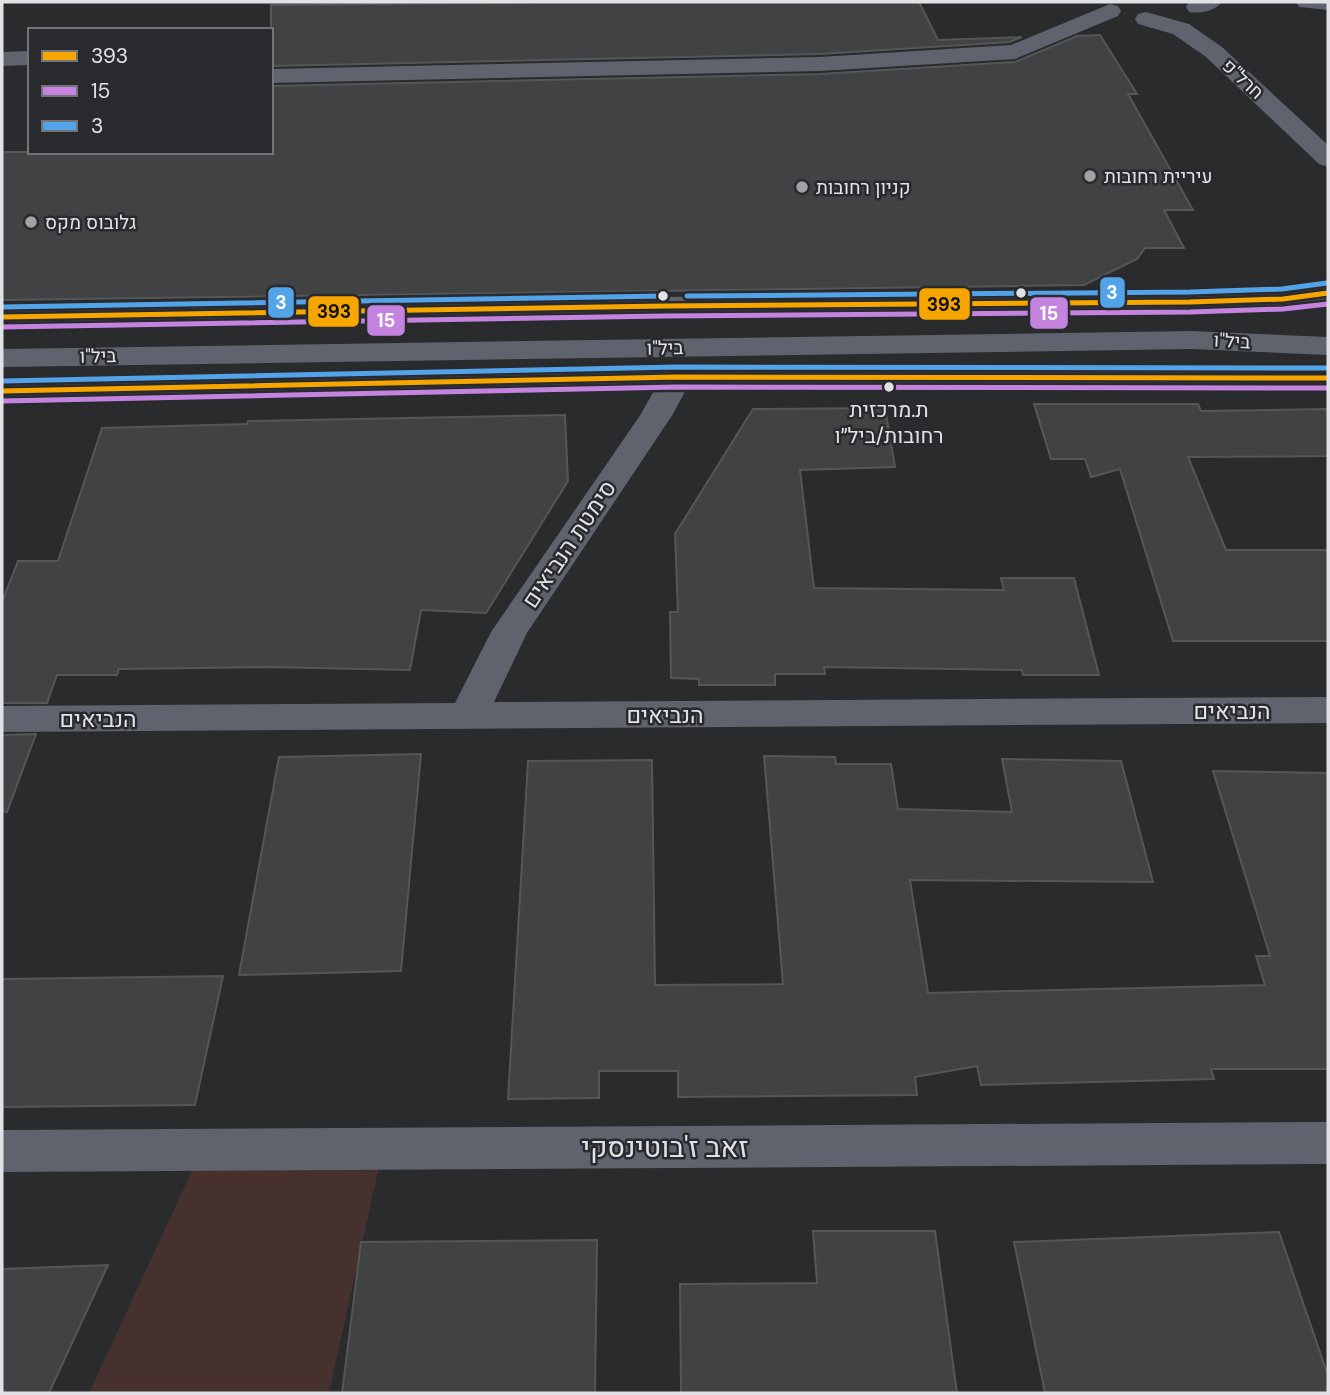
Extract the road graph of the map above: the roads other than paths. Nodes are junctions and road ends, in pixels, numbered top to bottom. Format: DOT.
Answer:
graph roads {
  1 [pos="1307,2"];
  2 [pos="1328,4"];
  3 [pos="1200,5"];
  4 [pos="1103,6"];
  5 [pos="1146,19"];
  6 [pos="28,58"];
  7 [pos="2,59"];
  8 [pos="273,76"];
  9 [pos="1298,100"];
  10 [pos="1328,159"];
  11 [pos="1328,293"];
  12 [pos="1328,309"];
  13 [pos="2,317"];
  14 [pos="1192,340"];
  15 [pos="1328,346"];
  16 [pos="2,358"];
  17 [pos="677,377"];
  18 [pos="1328,378"];
  19 [pos="6,399"];
  20 [pos="1328,710"];
  21 [pos="468,716"];
  22 [pos="2,719"];
  23 [pos="1328,1143"];
  24 [pos="2,1152"];
  1 -- 2 [label="street"];
  3 -- 5 [label="street"];
  3 -- 9 [label="street, חרל\"פ"];
  4 -- 5 [label="street"];
  4 -- 8 [label="street"];
  5 -- 10 [label="street, חרל\"פ"];
  6 -- 7 [label="street"];
  11 -- 13 [label="street"];
  12 -- 14 [label="street"];
  14 -- 15 [label="street, ביל\"ו"];
  14 -- 16 [label="street, ביל\"ו"];
  17 -- 18 [label="street, ביל\"ו"];
  17 -- 19 [label="street, ביל\"ו"];
  17 -- 21 [label="street, סימטת הנביאים"];
  20 -- 21 [label="street, הנביאים"];
  21 -- 22 [label="street, הנביאים"];
  23 -- 24 [label="street, זאב ז'בוטינסקי"];
}
